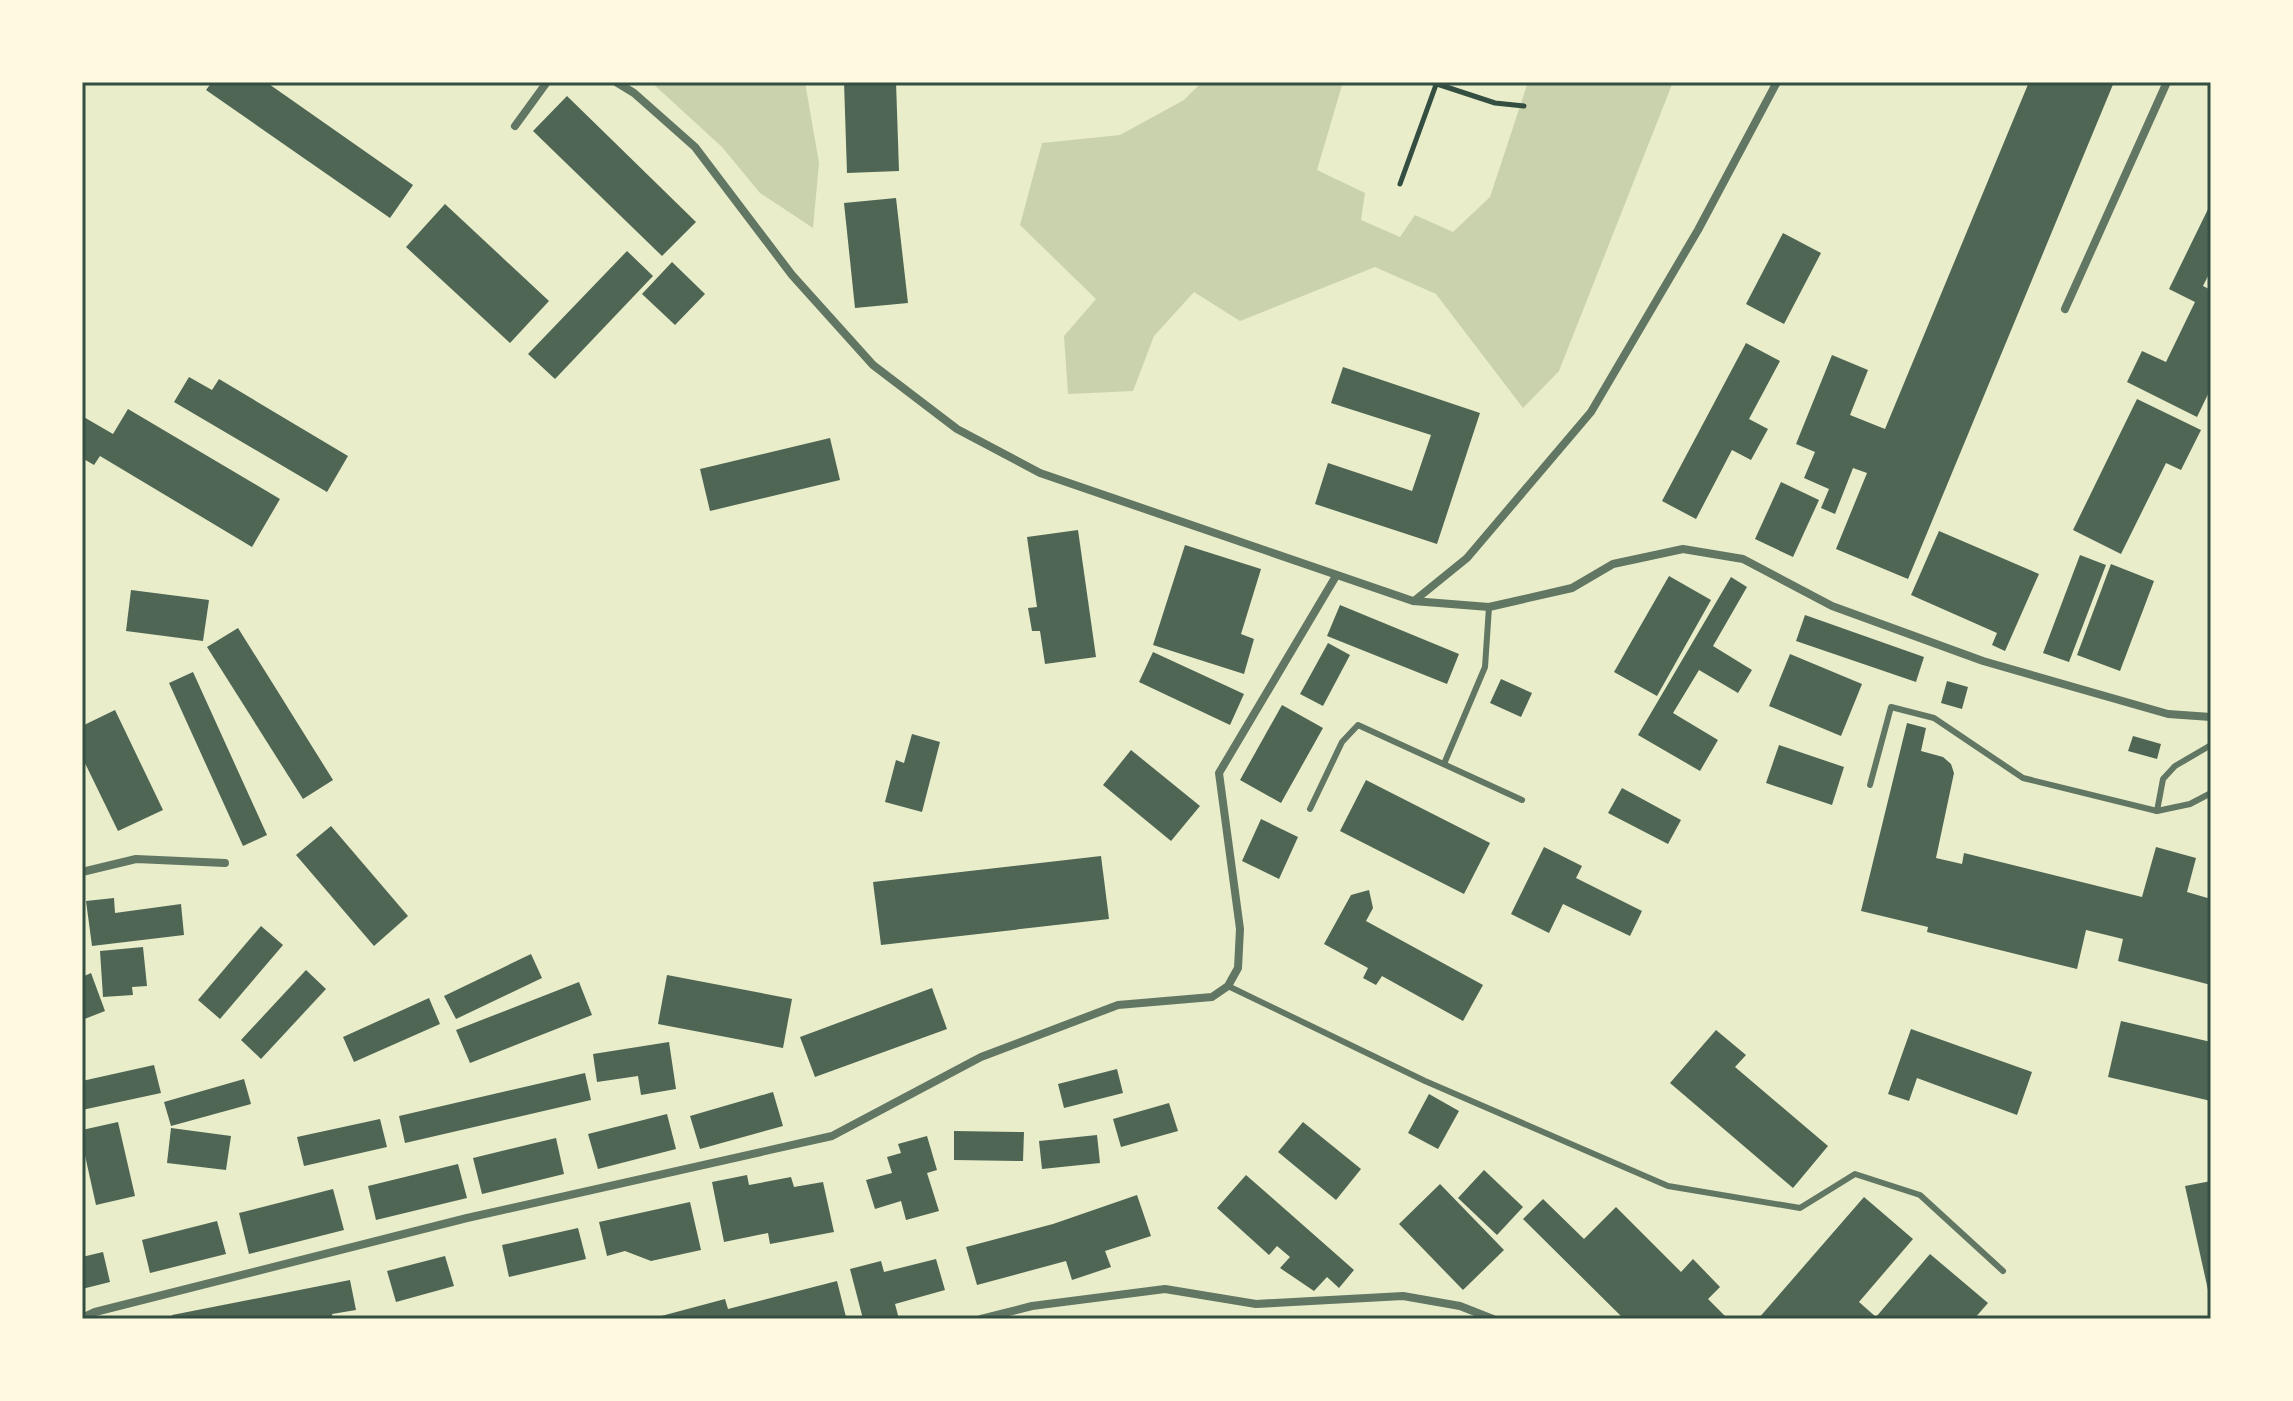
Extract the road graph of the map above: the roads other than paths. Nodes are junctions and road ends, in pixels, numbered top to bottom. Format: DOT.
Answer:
graph roads {
  1 [pos="547,82"];
  2 [pos="616,82"];
  3 [pos="1777,82"];
  4 [pos="2167,82"];
  5 [pos="515,126"];
  6 [pos="2065,309"];
  7 [pos="1336,576"];
  8 [pos="1413,601"];
  9 [pos="1489,607"];
  10 [pos="2211,717"];
  11 [pos="2211,745"];
  12 [pos="1444,764"];
  13 [pos="1870,785"];
  14 [pos="2211,793"];
  15 [pos="1522,800"];
  16 [pos="1310,809"];
  17 [pos="2157,811"];
  18 [pos="225,863"];
  19 [pos="82,872"];
  20 [pos="1228,986"];
  21 [pos="2003,1271"];
  22 [pos="82,1318"];
  23 [pos="981,1319"];
  24 [pos="1493,1319"];
  1 -- 5 [label="street"];
  2 -- 7 [label="street"];
  3 -- 8 [label="street"];
  4 -- 6 [label="street"];
  7 -- 8 [label="street"];
  7 -- 20 [label="street"];
  8 -- 9 [label="street"];
  9 -- 10 [label="street"];
  9 -- 12 [label="lane"];
  11 -- 17 [label="lane"];
  12 -- 15 [label="lane"];
  12 -- 16 [label="lane"];
  13 -- 17 [label="lane"];
  14 -- 17 [label="lane"];
  18 -- 19 [label="street"];
  20 -- 21 [label="lane"];
  20 -- 22 [label="street"];
  23 -- 24 [label="street"];
}
